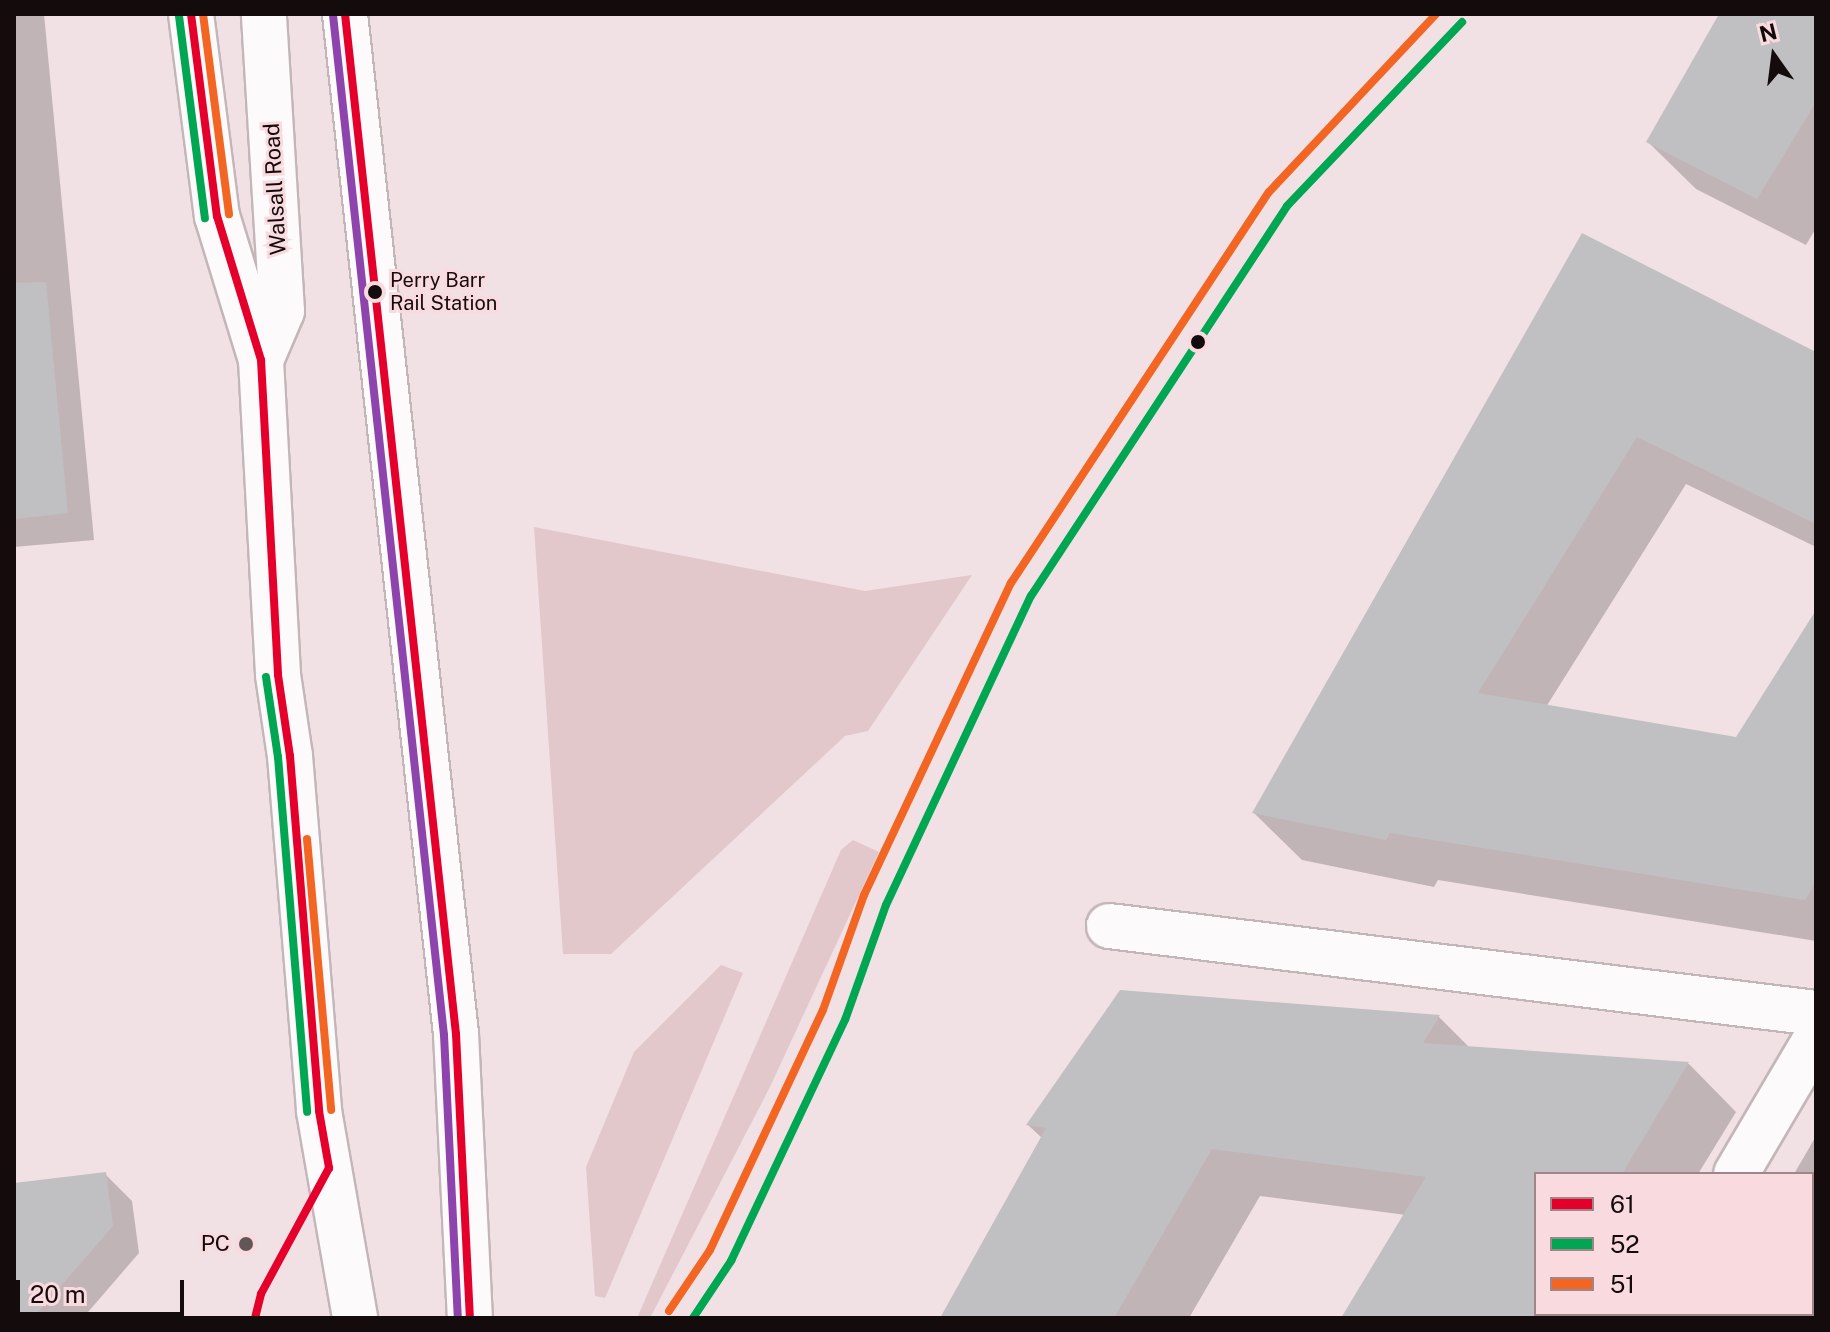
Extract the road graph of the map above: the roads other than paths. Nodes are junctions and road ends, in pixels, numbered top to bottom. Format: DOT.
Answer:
graph roads {
  1 [pos="191,14"];
  2 [pos="264,14"];
  3 [pos="345,14"];
  4 [pos="261,360"];
  5 [pos="1109,926"];
  6 [pos="1816,1013"];
  7 [pos="1816,1038"];
  8 [pos="1737,1172"];
  9 [pos="355,1318"];
  10 [pos="470,1318"];
  1 -- 4 [label="main road, Walsall Road"];
  2 -- 4 [label="main road, Walsall Road"];
  3 -- 10 [label="main road"];
  4 -- 9 [label="main road, Walsall Road"];
  5 -- 6 [label="main road"];
  7 -- 8 [label="main road"];
}
